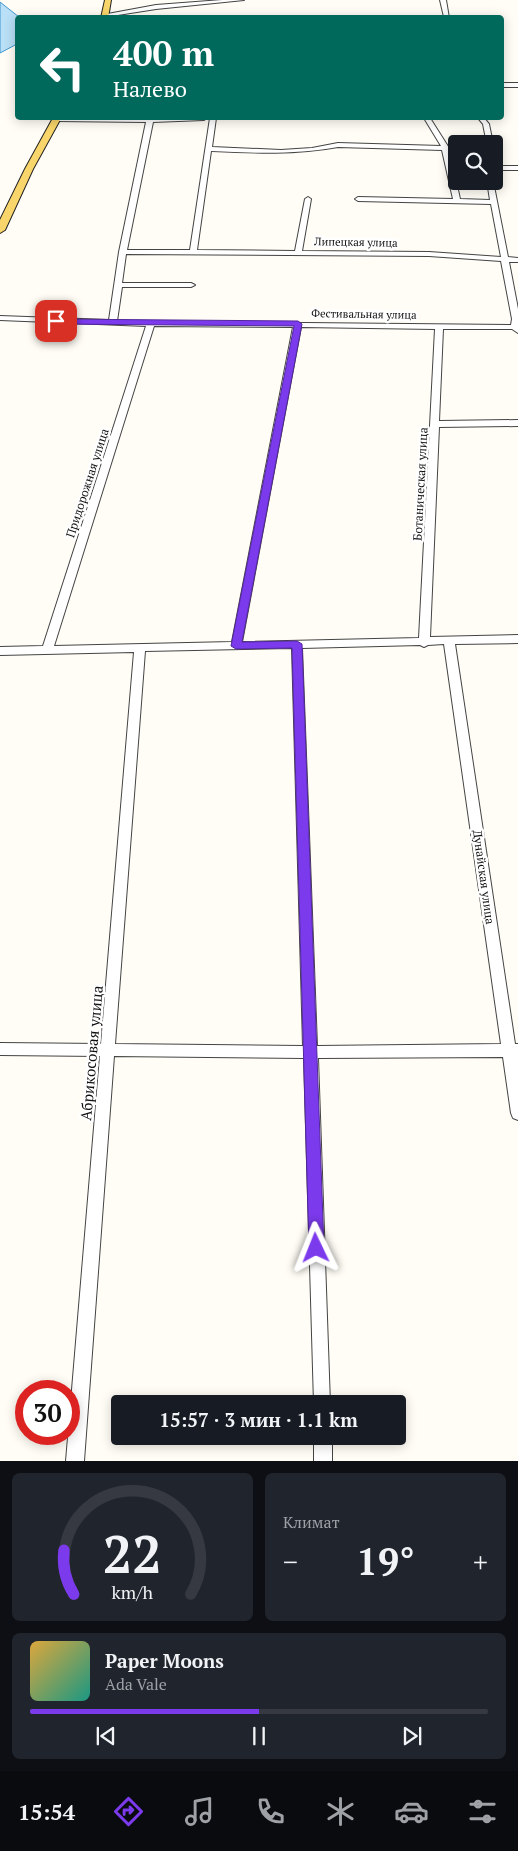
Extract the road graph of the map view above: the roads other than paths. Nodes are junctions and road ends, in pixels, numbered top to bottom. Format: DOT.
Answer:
graph roads {
  1 [pos="108,0"];
  2 [pos="241,0"];
  3 [pos="443,0"];
  4 [pos="105,15"];
  5 [pos="111,15"];
  6 [pos="447,15"];
  7 [pos="504,85"];
  8 [pos="518,85"];
  9 [pos="55,120"];
  10 [pos="150,120"];
  11 [pos="214,120"];
  12 [pos="429,120"];
  13 [pos="483,120"];
  14 [pos="488,135"];
  15 [pos="446,148"];
  16 [pos="208,149"];
  17 [pos="503,168"];
  18 [pos="518,168"];
  19 [pos="492,190"];
  20 [pos="308,199"];
  21 [pos="358,199"];
  22 [pos="457,201"];
  23 [pos="495,202"];
  24 [pos="0,230"];
  25 [pos="123,252"];
  26 [pos="193,252"];
  27 [pos="298,252"];
  28 [pos="506,258"];
  29 [pos="518,260"];
  30 [pos="118,285"];
  31 [pos="190,285"];
  32 [pos="0,318"];
  33 [pos="113,323"];
  34 [pos="151,323"];
  35 [pos="298,324"];
  36 [pos="439,326"];
  37 [pos="517,328"];
  38 [pos="436,424"];
  39 [pos="518,424"];
  40 [pos="518,639"];
  41 [pos="424,642"];
  42 [pos="449,642"];
  43 [pos="297,644"];
  44 [pos="236,646"];
  45 [pos="140,648"];
  46 [pos="47,650"];
  47 [pos="0,651"];
  48 [pos="0,1049"];
  49 [pos="108,1050"];
  50 [pos="513,1050"];
  51 [pos="310,1052"];
  52 [pos="518,1113"];
  53 [pos="322,1395"];
  54 [pos="323,1445"];
  55 [pos="75,1461"];
  56 [pos="323,1461"];
  1 -- 4 [label="main road"];
  2 -- 5 [label="street"];
  3 -- 6 [label="street"];
  7 -- 8 [label="street"];
  9 -- 24 [label="main road"];
  10 -- 25 [label="street"];
  11 -- 16 [label="street"];
  12 -- 15 [label="street"];
  13 -- 14 [label="street"];
  15 -- 16 [label="street"];
  15 -- 22 [label="street"];
  16 -- 26 [label="street"];
  17 -- 18 [label="street"];
  19 -- 23 [label="street"];
  20 -- 27 [label="street"];
  21 -- 22 [label="street"];
  22 -- 23 [label="street"];
  23 -- 28 [label="street"];
  25 -- 26 [label="street, Липецкая улица"];
  25 -- 30 [label="street"];
  26 -- 27 [label="street, Липецкая улица"];
  27 -- 28 [label="street, Липецкая улица"];
  28 -- 29 [label="street, Липецкая улица"];
  28 -- 37 [label="street"];
  30 -- 31 [label="street"];
  30 -- 33 [label="street"];
  32 -- 33 [label="street, Фестивальная улица"];
  33 -- 34 [label="street, Фестивальная улица"];
  34 -- 35 [label="street, Фестивальная улица"];
  34 -- 46 [label="street, Придорожная улица"];
  35 -- 36 [label="street, Фестивальная улица"];
  35 -- 44 [label="street"];
  36 -- 37 [label="street, Фестивальная улица"];
  36 -- 38 [label="street, Ботаническая улица"];
  38 -- 39 [label="street"];
  38 -- 41 [label="street, Ботаническая улица"];
  40 -- 42 [label="street"];
  41 -- 42 [label="street"];
  41 -- 43 [label="street"];
  42 -- 50 [label="street, Дунайская улица"];
  43 -- 44 [label="street"];
  43 -- 51 [label="street"];
  44 -- 45 [label="street"];
  45 -- 46 [label="street"];
  45 -- 49 [label="street, Абрикосовая улица"];
  46 -- 47 [label="street"];
  48 -- 49 [label="street"];
  49 -- 51 [label="street"];
  49 -- 55 [label="street, Абрикосовая улица"];
  50 -- 51 [label="street"];
  50 -- 52 [label="street, Дунайская улица"];
  51 -- 53 [label="street"];
  54 -- 56 [label="street"];
}
